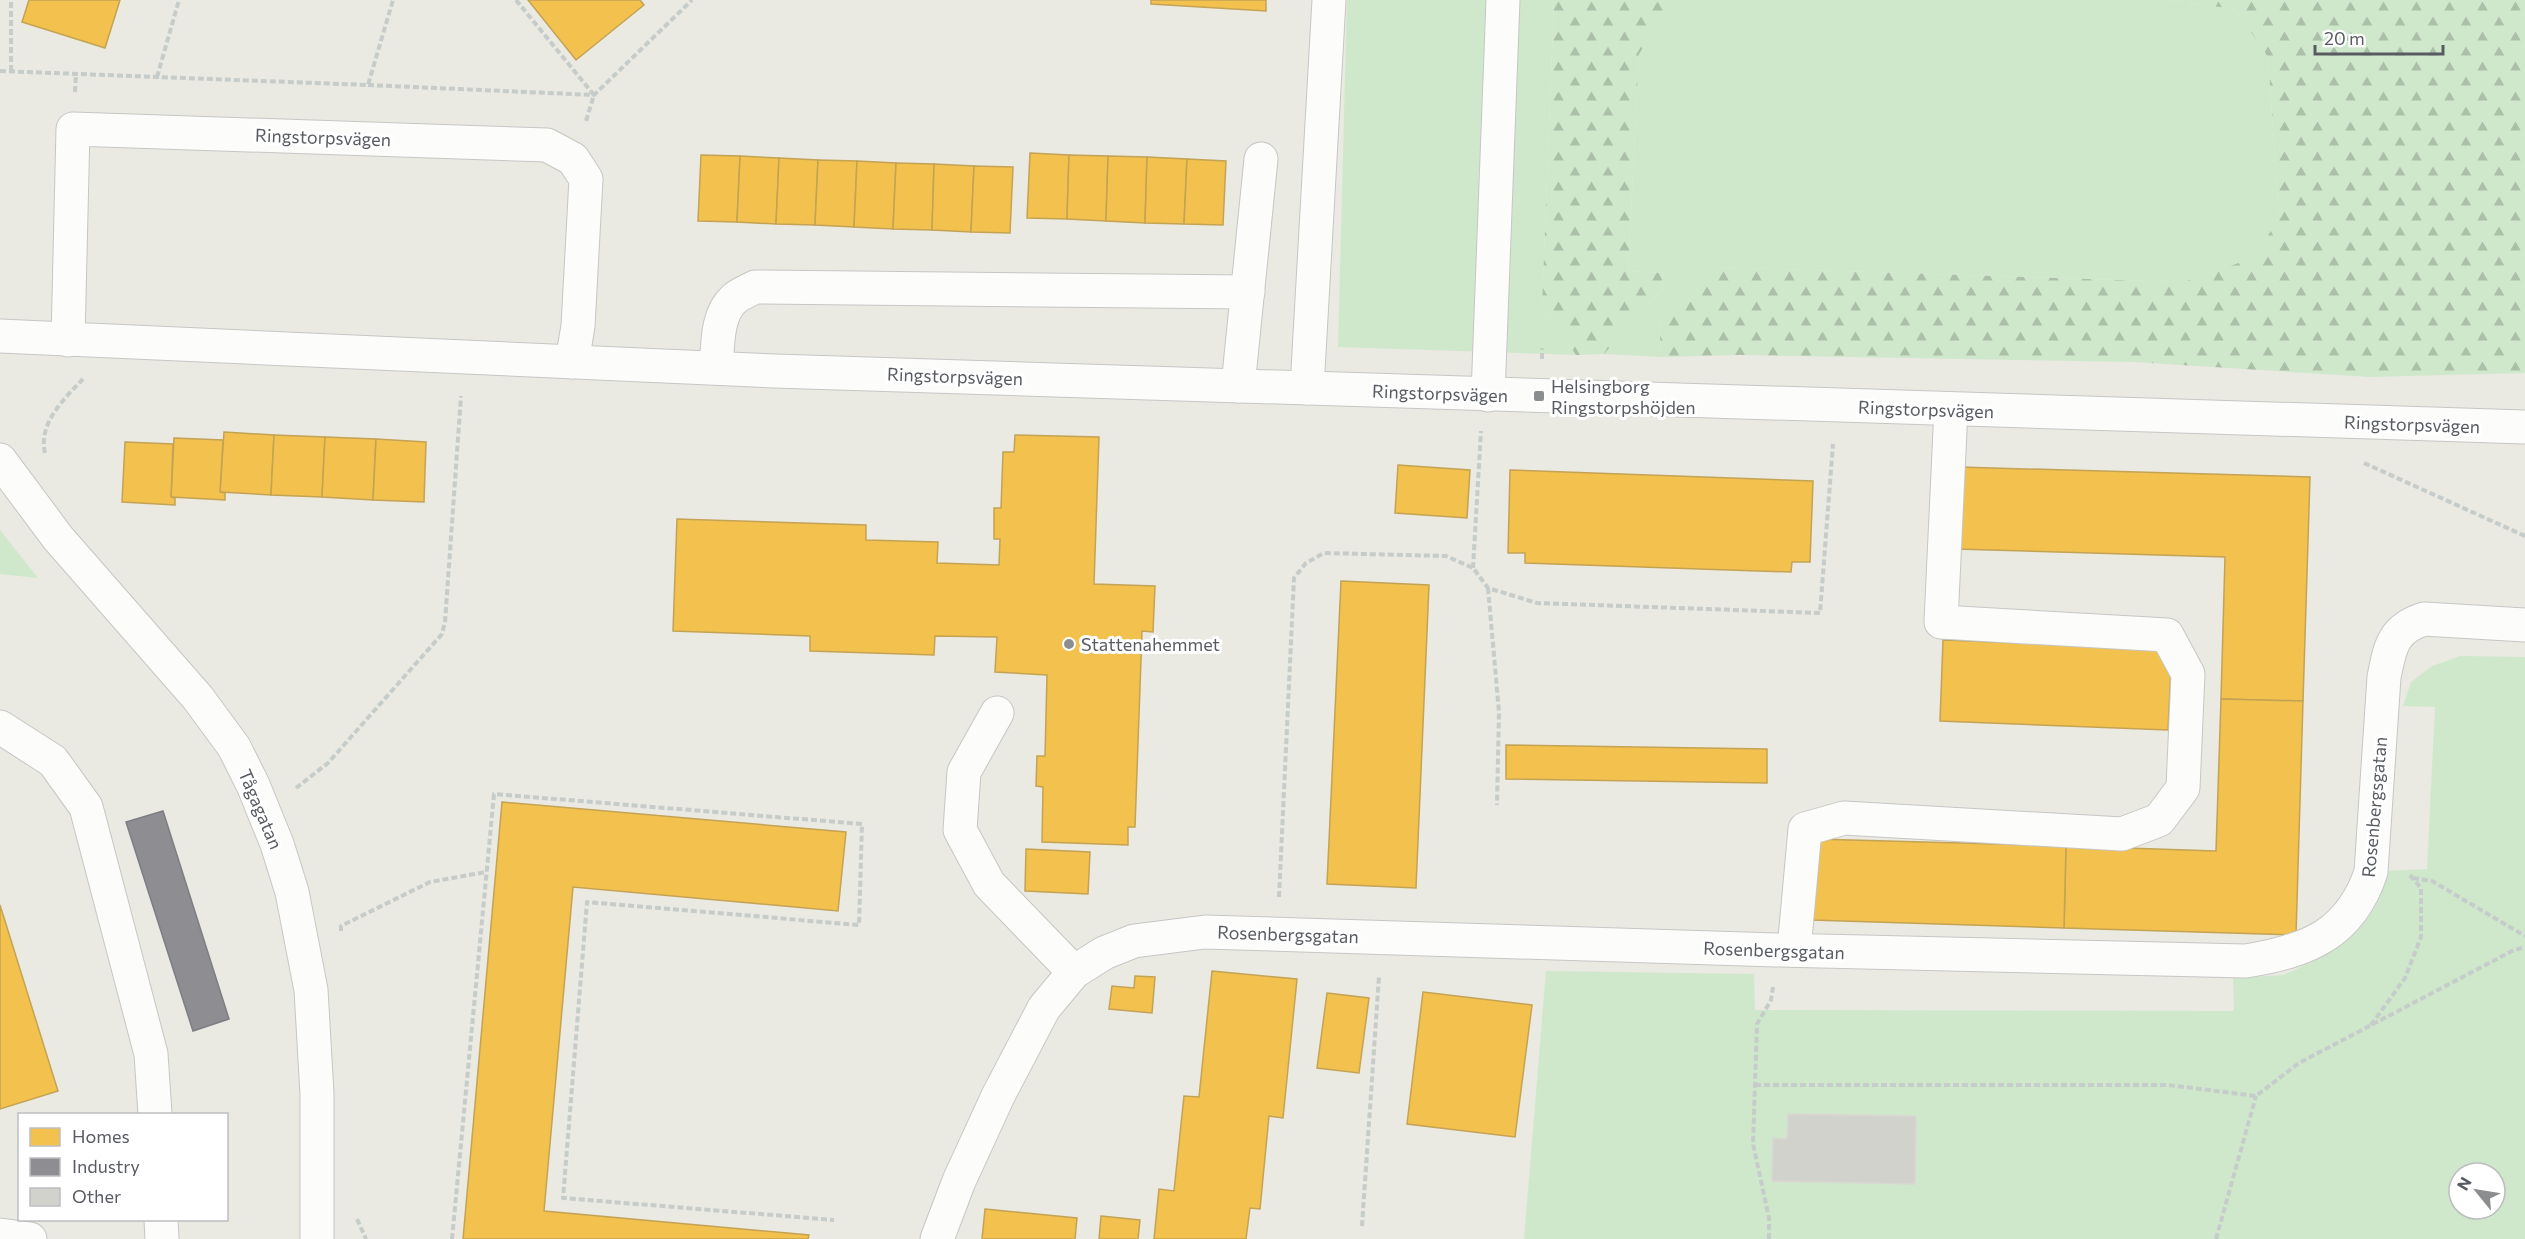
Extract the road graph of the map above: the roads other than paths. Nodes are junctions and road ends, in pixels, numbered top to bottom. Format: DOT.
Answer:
graph roads {
  1 [pos="1329,0"];
  2 [pos="1503,0"];
  3 [pos="1261,159"];
  4 [pos="1248,292"];
  5 [pos="0,336"];
  6 [pos="68,340"];
  7 [pos="572,362"];
  8 [pos="716,368"];
  9 [pos="1238,386"];
  10 [pos="1307,388"];
  11 [pos="1485,409"];
  12 [pos="1951,409"];
  13 [pos="2525,427"];
  14 [pos="0,460"];
  15 [pos="2525,625"];
  16 [pos="997,713"];
  17 [pos="0,727"];
  18 [pos="1785,950"];
  19 [pos="1074,972"];
  20 [pos="155,1113"];
  21 [pos="161,1221"];
  22 [pos="0,1235"];
  23 [pos="30,1239"];
  24 [pos="162,1239"];
  25 [pos="317,1239"];
  26 [pos="937,1239"];
  1 -- 10 [label="street"];
  2 -- 11 [label="street"];
  3 -- 4 [label="street"];
  4 -- 8 [label="street"];
  4 -- 9 [label="street"];
  5 -- 6 [label="street, Ringstorpsvägen"];
  6 -- 7 [label="street, Ringstorpsvägen"];
  6 -- 7 [label="street, Ringstorpsvägen"];
  7 -- 8 [label="street, Ringstorpsvägen"];
  8 -- 9 [label="street, Ringstorpsvägen"];
  9 -- 10 [label="street, Ringstorpsvägen"];
  10 -- 11 [label="street, Ringstorpsvägen"];
  11 -- 12 [label="street, Ringstorpsvägen"];
  12 -- 13 [label="street, Ringstorpsvägen"];
  12 -- 18 [label="street"];
  14 -- 25 [label="street, Tågagatan"];
  15 -- 18 [label="street, Rosenbergsgatan"];
  16 -- 19 [label="street"];
  17 -- 20 [label="street"];
  18 -- 19 [label="street, Rosenbergsgatan"];
  19 -- 26 [label="street, Rosenbergsgatan"];
  21 -- 24 [label="street"];
  22 -- 23 [label="street"];
}
